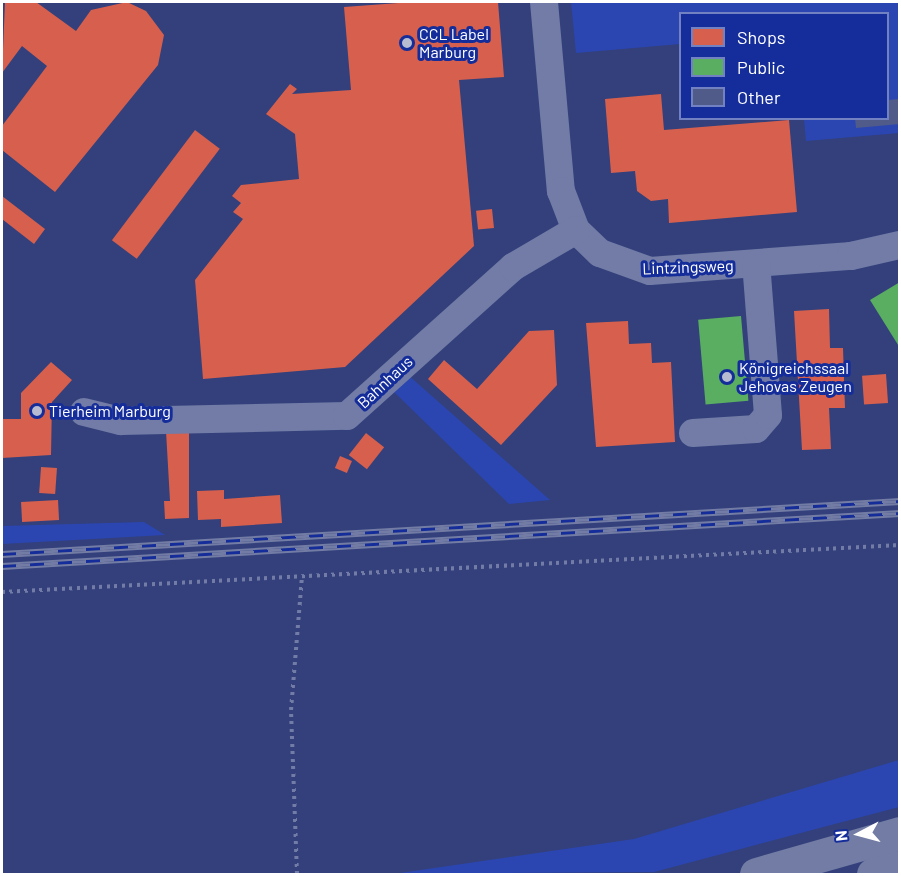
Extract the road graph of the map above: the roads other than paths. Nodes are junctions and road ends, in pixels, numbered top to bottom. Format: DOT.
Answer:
graph roads {
  1 [pos="544,2"];
  2 [pos="576,230"];
  3 [pos="900,245"];
  4 [pos="756,264"];
  5 [pos="84,412"];
  6 [pos="693,433"];
  7 [pos="900,833"];
  8 [pos="900,867"];
  9 [pos="756,874"];
  10 [pos="873,874"];
  1 -- 2 [label="street, Lintzingsweg"];
  2 -- 4 [label="street, Lintzingsweg"];
  2 -- 5 [label="street, Bahnhaus"];
  3 -- 4 [label="street, Lintzingsweg"];
  4 -- 6 [label="street"];
  7 -- 9 [label="highway"];
  8 -- 10 [label="highway"];
}
